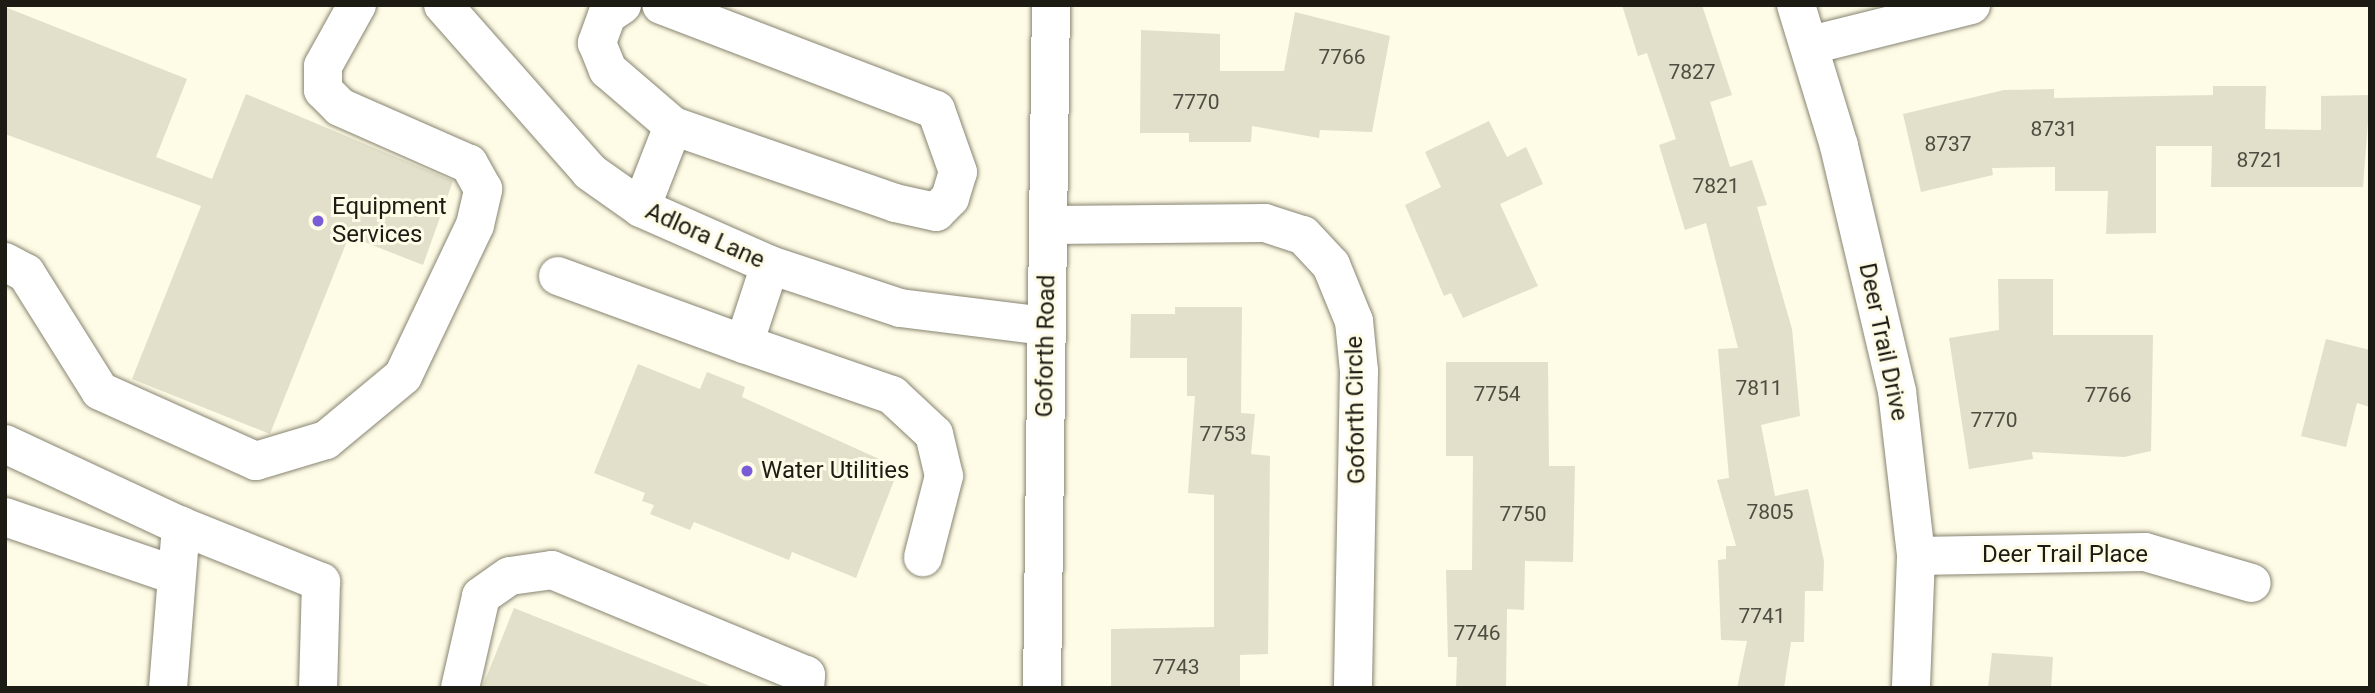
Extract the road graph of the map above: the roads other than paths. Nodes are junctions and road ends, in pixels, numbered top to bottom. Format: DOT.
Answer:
graph roads {
  1 [pos="357,5"];
  2 [pos="443,5"];
  3 [pos="622,5"];
  4 [pos="661,5"];
  5 [pos="1051,5"];
  6 [pos="1797,5"];
  7 [pos="1971,5"];
  8 [pos="1811,45"];
  9 [pos="673,125"];
  10 [pos="641,208"];
  11 [pos="1050,225"];
  12 [pos="5,262"];
  13 [pos="769,265"];
  14 [pos="558,276"];
  15 [pos="1044,326"];
  16 [pos="744,344"];
  17 [pos="5,444"];
  18 [pos="5,517"];
  19 [pos="181,526"];
  20 [pos="923,556"];
  21 [pos="1916,556"];
  22 [pos="174,575"];
  23 [pos="2252,583"];
  24 [pos="813,684"];
  25 [pos="167,688"];
  26 [pos="318,688"];
  27 [pos="460,688"];
  28 [pos="1042,688"];
  29 [pos="1353,688"];
  30 [pos="1911,688"];
  1 -- 12 [label="street"];
  2 -- 10 [label="street, Adlora Lane"];
  3 -- 9 [label="street"];
  4 -- 9 [label="street"];
  5 -- 11 [label="street, Goforth Road"];
  6 -- 8 [label="street, Deer Trail Drive"];
  7 -- 8 [label="street"];
  8 -- 21 [label="street, Deer Trail Drive"];
  9 -- 10 [label="street"];
  10 -- 13 [label="street, Adlora Lane"];
  11 -- 15 [label="street, Goforth Road"];
  11 -- 29 [label="street, Goforth Circle"];
  13 -- 15 [label="street, Adlora Lane"];
  13 -- 16 [label="street"];
  14 -- 16 [label="street"];
  15 -- 28 [label="street, Goforth Road"];
  16 -- 20 [label="street"];
  17 -- 19 [label="street"];
  18 -- 22 [label="street"];
  19 -- 22 [label="street"];
  19 -- 26 [label="street"];
  21 -- 23 [label="street, Deer Trail Place"];
  21 -- 30 [label="street, Deer Trail Drive"];
  22 -- 25 [label="street"];
  24 -- 27 [label="street"];
}
